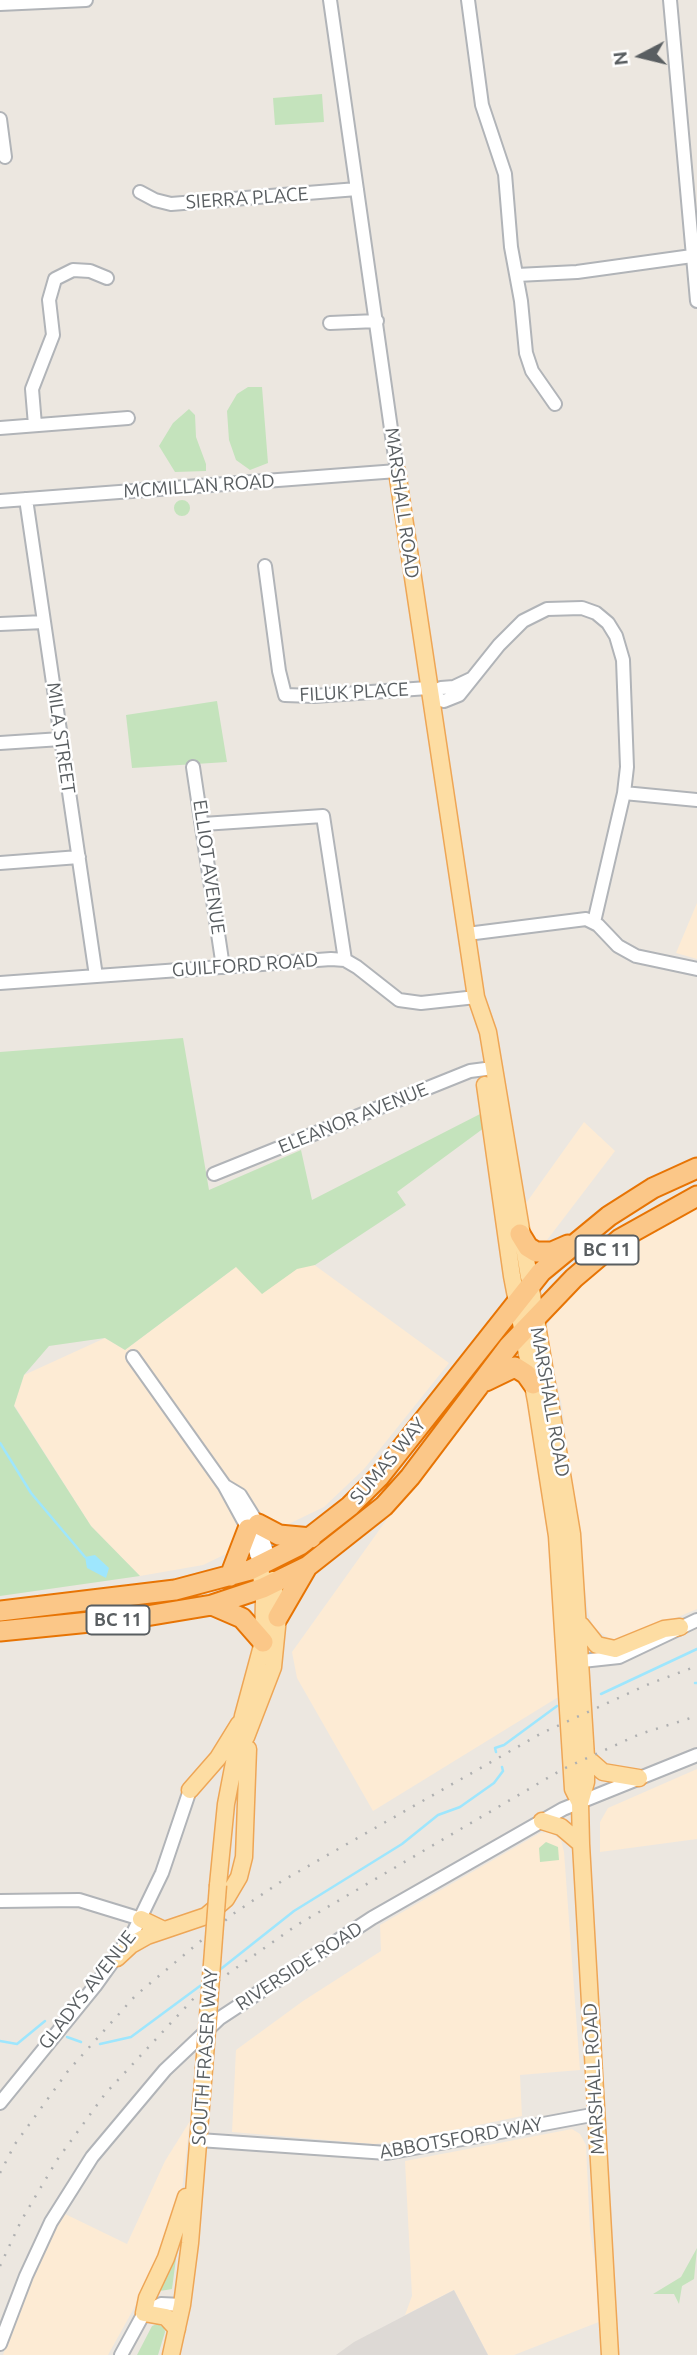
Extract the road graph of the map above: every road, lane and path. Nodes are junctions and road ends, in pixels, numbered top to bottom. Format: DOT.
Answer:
graph roads {
  1 [pos="86,0"];
  2 [pos="330,0"];
  3 [pos="468,0"];
  4 [pos="670,0"];
  5 [pos="0,4"];
  6 [pos="0,119"];
  7 [pos="5,157"];
  8 [pos="357,189"];
  9 [pos="140,192"];
  10 [pos="692,257"];
  11 [pos="517,275"];
  12 [pos="107,278"];
  13 [pos="697,301"];
  14 [pos="377,321"];
  15 [pos="330,323"];
  16 [pos="555,404"];
  17 [pos="128,418"];
  18 [pos="35,425"];
  19 [pos="0,428"];
  20 [pos="397,471"];
  21 [pos="26,499"];
  22 [pos="0,501"];
  23 [pos="265,566"];
  24 [pos="44,622"];
  25 [pos="0,624"];
  26 [pos="429,692"];
  27 [pos="61,738"];
  28 [pos="0,743"];
  29 [pos="193,768"];
  30 [pos="624,793"];
  31 [pos="697,800"];
  32 [pos="203,824"];
  33 [pos="79,857"];
  34 [pos="0,863"];
  35 [pos="594,922"];
  36 [pos="467,934"];
  37 [pos="345,960"];
  38 [pos="223,967"];
  39 [pos="697,969"];
  40 [pos="96,976"];
  41 [pos="0,983"];
  42 [pos="477,1001"];
  43 [pos="488,1068"];
  44 [pos="694,1168"];
  45 [pos="214,1174"];
  46 [pos="696,1196"];
  47 [pos="520,1234"];
  48 [pos="576,1242"];
  49 [pos="522,1293"];
  50 [pos="529,1325"];
  51 [pos="134,1357"];
  52 [pos="533,1384"];
  53 [pos="479,1385"];
  54 [pos="253,1527"];
  55 [pos="311,1538"];
  56 [pos="308,1566"];
  57 [pos="266,1574"];
  58 [pos="230,1576"];
  59 [pos="212,1605"];
  60 [pos="0,1611"];
  61 [pos="278,1617"];
  62 [pos="697,1620"];
  63 [pos="580,1624"];
  64 [pos="680,1627"];
  65 [pos="23,1629"];
  66 [pos="0,1630"];
  67 [pos="263,1642"];
  68 [pos="574,1662"];
  69 [pos="248,1718"];
  70 [pos="697,1755"];
  71 [pos="586,1757"];
  72 [pos="639,1778"];
  73 [pos="190,1790"];
  74 [pos="580,1803"];
  75 [pos="542,1821"];
  76 [pos="581,1844"];
  77 [pos="0,1901"];
  78 [pos="141,1919"];
  79 [pos="164,1930"];
  80 [pos="117,1958"];
  81 [pos="0,2103"];
  82 [pos="597,2114"];
  83 [pos="199,2140"];
  84 [pos="182,2305"];
  85 [pos="144,2313"];
  86 [pos="177,2329"];
  87 [pos="0,2344"];
  88 [pos="121,2355"];
  89 [pos="171,2355"];
  90 [pos="610,2355"];
  1 -- 5 [label="street"];
  2 -- 8 [label="street, MARSHALL ROAD"];
  3 -- 11 [label="street"];
  4 -- 10 [label="street"];
  6 -- 7 [label="street"];
  8 -- 9 [label="street, SIERRA PLACE"];
  8 -- 14 [label="street, MARSHALL ROAD"];
  10 -- 11 [label="street"];
  10 -- 13 [label="street"];
  11 -- 16 [label="street"];
  12 -- 18 [label="street"];
  14 -- 15 [label="street"];
  14 -- 20 [label="street, MARSHALL ROAD"];
  17 -- 18 [label="street"];
  18 -- 19 [label="street"];
  20 -- 21 [label="street, MCMILLAN ROAD"];
  20 -- 26 [label="main road, MARSHALL ROAD"];
  21 -- 22 [label="street, MCMILLAN ROAD"];
  21 -- 24 [label="street, MILA STREET"];
  23 -- 26 [label="street, FILUK PLACE"];
  24 -- 25 [label="street"];
  24 -- 27 [label="street, MILA STREET"];
  26 -- 30 [label="street"];
  26 -- 36 [label="main road, MARSHALL ROAD"];
  27 -- 28 [label="street"];
  27 -- 33 [label="street, MILA STREET"];
  29 -- 32 [label="street, ELLIOT AVENUE"];
  30 -- 31 [label="street"];
  30 -- 35 [label="street"];
  32 -- 37 [label="street"];
  32 -- 38 [label="street, ELLIOT AVENUE"];
  33 -- 34 [label="street"];
  33 -- 40 [label="street, MILA STREET"];
  35 -- 36 [label="street"];
  35 -- 39 [label="street"];
  36 -- 42 [label="main road, MARSHALL ROAD"];
  37 -- 38 [label="street, GUILFORD ROAD"];
  37 -- 42 [label="street, GUILFORD ROAD"];
  38 -- 40 [label="street, GUILFORD ROAD"];
  40 -- 41 [label="street, GUILFORD ROAD"];
  42 -- 43 [label="main road, MARSHALL ROAD"];
  43 -- 45 [label="street, ELEANOR AVENUE"];
  43 -- 47 [label="main road, MARSHALL ROAD"];
  43 -- 49 [label="main road, MARSHALL ROAD"];
  44 -- 48 [label="highway, SUMAS WAY / BC 11"];
  46 -- 50 [label="highway, SUMAS WAY / BC 11"];
  47 -- 48 [label="highway"];
  47 -- 49 [label="main road, MARSHALL ROAD"];
  48 -- 49 [label="highway, SUMAS WAY / BC 11"];
  49 -- 50 [label="main road, MARSHALL ROAD"];
  49 -- 55 [label="highway, SUMAS WAY / BC 11"];
  50 -- 52 [label="main road, MARSHALL ROAD"];
  50 -- 53 [label="highway, SUMAS WAY / BC 11"];
  50 -- 63 [label="main road, MARSHALL ROAD"];
  51 -- 54 [label="street, SOUTH FRASER WAY"];
  52 -- 53 [label="highway"];
  52 -- 68 [label="main road, MARSHALL ROAD"];
  53 -- 56 [label="highway, SUMAS WAY / BC 11"];
  54 -- 55 [label="highway"];
  54 -- 57 [label="street, SOUTH FRASER WAY"];
  54 -- 58 [label="highway"];
  55 -- 57 [label="highway, SUMAS WAY / BC 11"];
  56 -- 57 [label="highway, SUMAS WAY / BC 11"];
  56 -- 61 [label="highway"];
  57 -- 58 [label="highway, SUMAS WAY / BC 11"];
  57 -- 59 [label="highway, SUMAS WAY / BC 11"];
  57 -- 61 [label="main road, SOUTH FRASER WAY"];
  57 -- 65 [label="highway"];
  57 -- 67 [label="main road, SOUTH FRASER WAY"];
  58 -- 60 [label="highway, SUMAS WAY / BC 11"];
  59 -- 65 [label="highway, SUMAS WAY / BC 11"];
  59 -- 67 [label="highway"];
  61 -- 69 [label="main road, SOUTH FRASER WAY"];
  62 -- 64 [label="street"];
  63 -- 64 [label="main road"];
  63 -- 68 [label="main road, MARSHALL ROAD"];
  64 -- 68 [label="street"];
  65 -- 66 [label="highway, SUMAS WAY / BC 11"];
  67 -- 69 [label="main road, SOUTH FRASER WAY"];
  68 -- 71 [label="main road, MARSHALL ROAD"];
  68 -- 74 [label="main road, MARSHALL ROAD"];
  69 -- 73 [label="main road"];
  69 -- 79 [label="main road"];
  69 -- 83 [label="main road, SOUTH FRASER WAY, bridge"];
  70 -- 72 [label="street, RIVERSIDE ROAD"];
  71 -- 72 [label="main road"];
  71 -- 74 [label="main road, MARSHALL ROAD"];
  72 -- 74 [label="street, RIVERSIDE ROAD"];
  73 -- 78 [label="street, GLADYS AVENUE"];
  74 -- 75 [label="street, RIVERSIDE ROAD"];
  74 -- 76 [label="main road, MARSHALL ROAD"];
  75 -- 76 [label="main road"];
  75 -- 87 [label="street, RIVERSIDE ROAD"];
  76 -- 82 [label="main road, MARSHALL ROAD"];
  77 -- 78 [label="street"];
  78 -- 79 [label="main road"];
  78 -- 80 [label="street, GLADYS AVENUE"];
  79 -- 80 [label="main road"];
  80 -- 81 [label="street, GLADYS AVENUE"];
  82 -- 83 [label="street, ABBOTSFORD WAY"];
  82 -- 90 [label="main road, MARSHALL ROAD"];
  83 -- 84 [label="main road, SOUTH FRASER WAY"];
  83 -- 85 [label="main road"];
  84 -- 85 [label="street"];
  84 -- 86 [label="main road, SOUTH FRASER WAY"];
  85 -- 86 [label="main road"];
  85 -- 88 [label="street"];
  86 -- 89 [label="main road, SOUTH FRASER WAY"];
}
